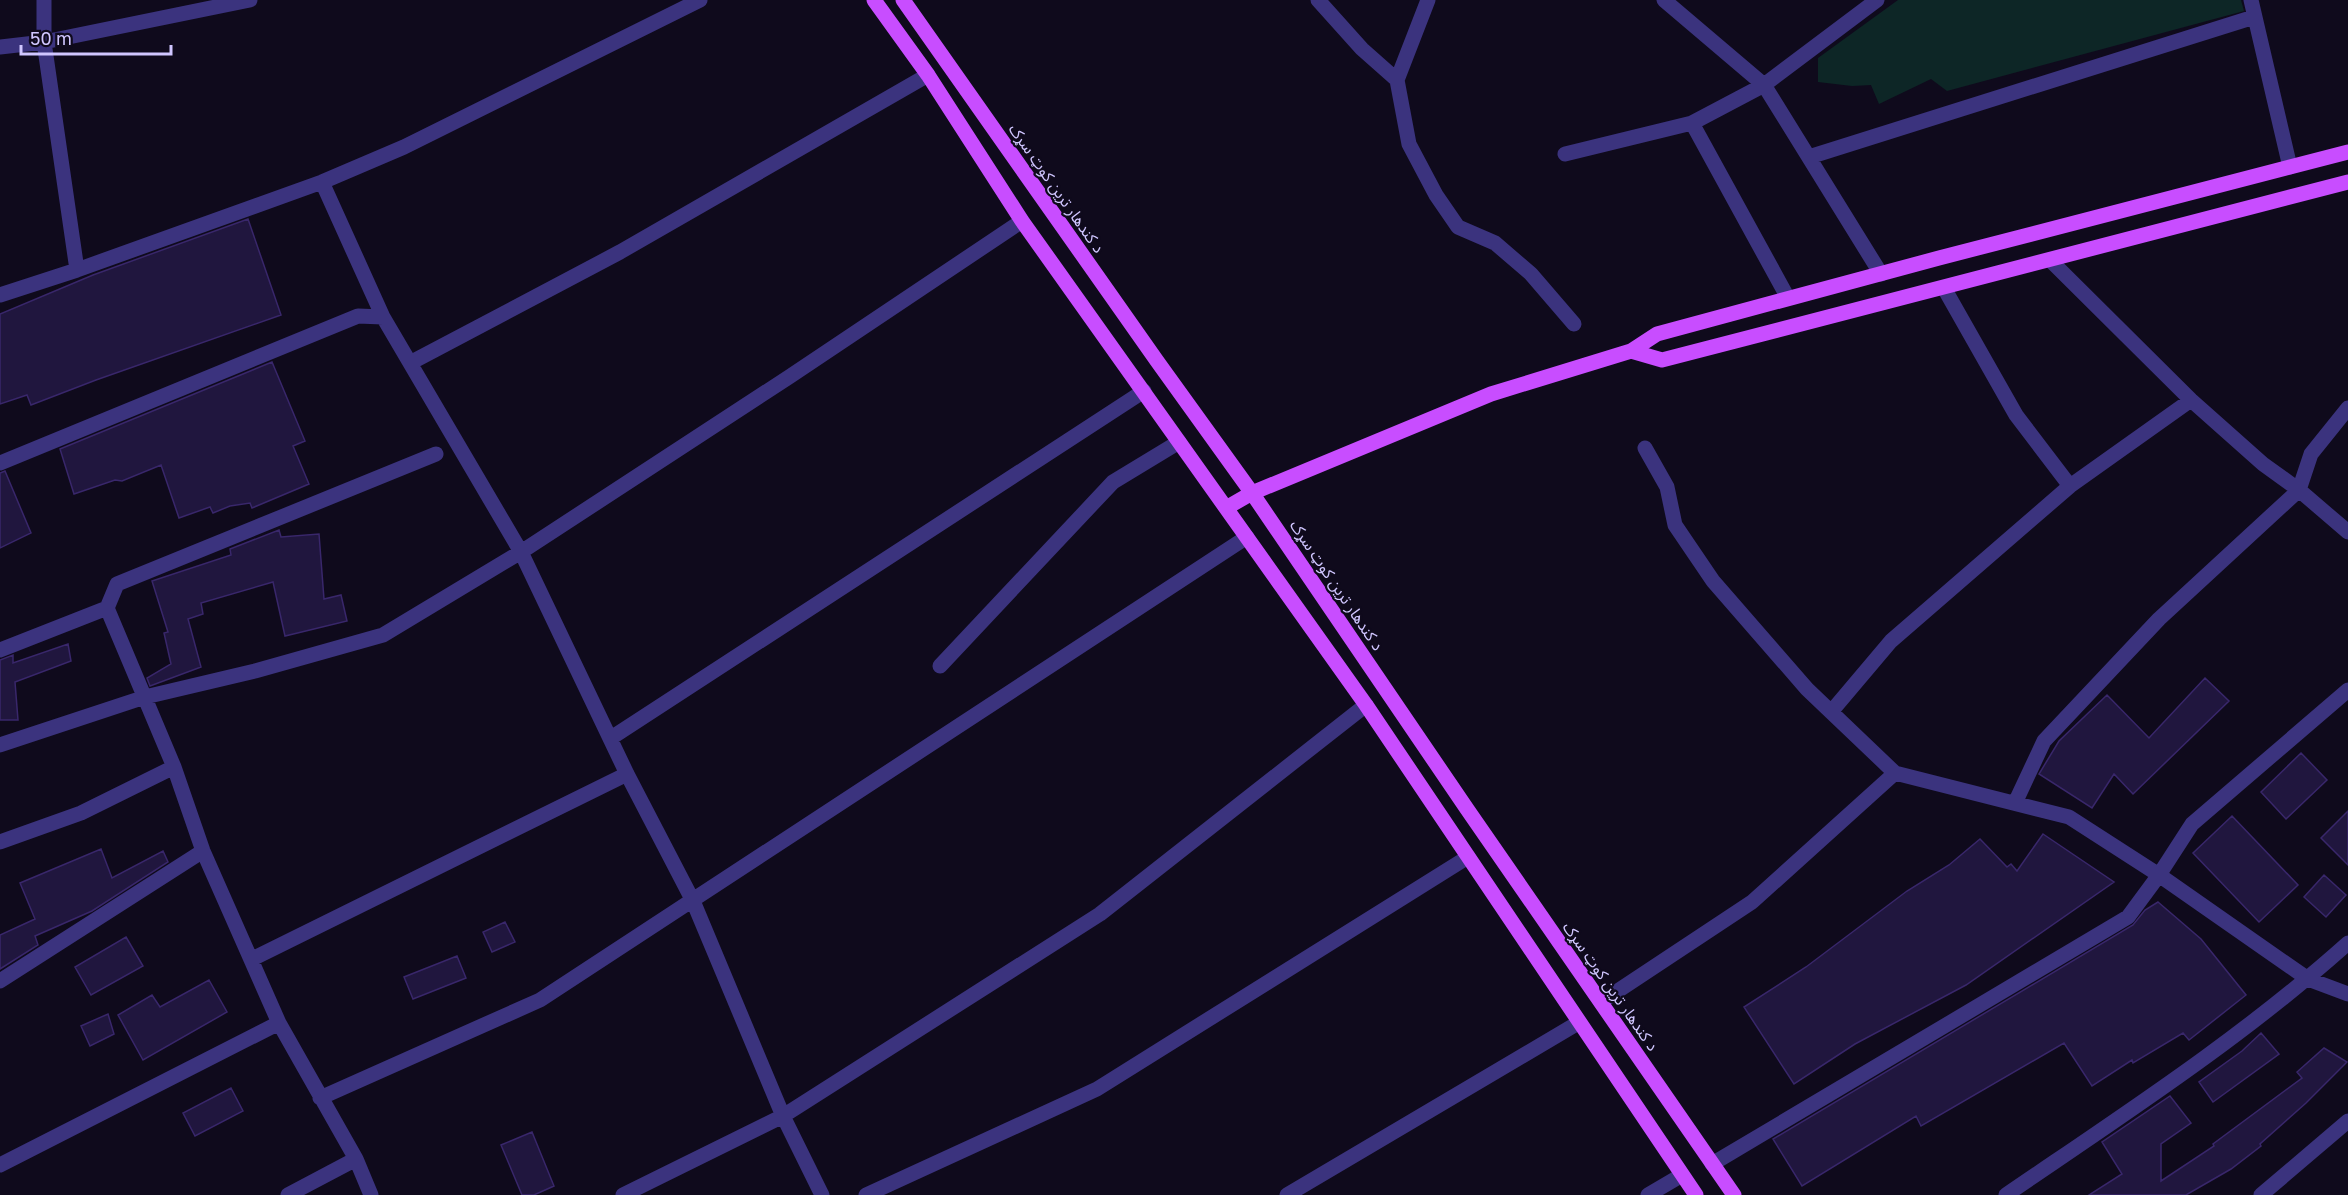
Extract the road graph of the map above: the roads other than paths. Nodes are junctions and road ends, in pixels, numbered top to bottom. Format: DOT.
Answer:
graph roads {
  1 [pos="44,0"];
  2 [pos="250,0"];
  3 [pos="700,0"];
  4 [pos="874,0"];
  5 [pos="903,0"];
  6 [pos="1318,0"];
  7 [pos="1428,0"];
  8 [pos="1664,0"];
  9 [pos="1877,0"];
  10 [pos="2251,0"];
  11 [pos="2254,17"];
  12 [pos="44,42"];
  13 [pos="0,47"];
  14 [pos="928,75"];
  15 [pos="1397,80"];
  16 [pos="1764,86"];
  17 [pos="1692,123"];
  18 [pos="2348,152"];
  19 [pos="1565,154"];
  20 [pos="1809,157"];
  21 [pos="2290,167"];
  22 [pos="322,182"];
  23 [pos="2348,182"];
  24 [pos="1022,221"];
  25 [pos="2050,260"];
  26 [pos="77,270"];
  27 [pos="1881,274"];
  28 [pos="1944,288"];
  29 [pos="0,295"];
  30 [pos="1788,298"];
  31 [pos="383,317"];
  32 [pos="1574,324"];
  33 [pos="1630,351"];
  34 [pos="410,363"];
  35 [pos="1144,391"];
  36 [pos="2191,400"];
  37 [pos="2348,408"];
  38 [pos="1179,442"];
  39 [pos="1645,448"];
  40 [pos="436,454"];
  41 [pos="0,463"];
  42 [pos="2070,486"];
  43 [pos="2299,490"];
  44 [pos="1252,493"];
  45 [pos="1226,507"];
  46 [pos="2348,532"];
  47 [pos="1247,537"];
  48 [pos="521,552"];
  49 [pos="107,608"];
  50 [pos="0,650"];
  51 [pos="940,666"];
  52 [pos="2348,690"];
  53 [pos="145,697"];
  54 [pos="1366,705"];
  55 [pos="1832,712"];
  56 [pos="611,738"];
  57 [pos="0,745"];
  58 [pos="174,767"];
  59 [pos="1895,773"];
  60 [pos="627,774"];
  61 [pos="2014,803"];
  62 [pos="1467,809"];
  63 [pos="1445,824"];
  64 [pos="0,842"];
  65 [pos="203,851"];
  66 [pos="1468,857"];
  67 [pos="2159,875"];
  68 [pos="693,901"];
  69 [pos="2348,943"];
  70 [pos="252,959"];
  71 [pos="2308,979"];
  72 [pos="0,981"];
  73 [pos="2348,994"];
  74 [pos="1601,1002"];
  75 [pos="279,1023"];
  76 [pos="1578,1023"];
  77 [pos="320,1098"];
  78 [pos="783,1116"];
  79 [pos="2348,1121"];
  80 [pos="356,1159"];
  81 [pos="1712,1164"];
  82 [pos="0,1165"];
  83 [pos="1682,1175"];
  84 [pos="288,1195"];
  85 [pos="371,1195"];
  86 [pos="623,1195"];
  87 [pos="822,1195"];
  88 [pos="866,1195"];
  89 [pos="1287,1195"];
  90 [pos="1648,1195"];
  91 [pos="1696,1195"];
  92 [pos="1734,1195"];
  93 [pos="2006,1195"];
  94 [pos="2260,1195"];
  1 -- 12 [label="street"];
  2 -- 12 [label="street"];
  3 -- 22 [label="street"];
  4 -- 14 [label="main road"];
  5 -- 44 [label="main road, د کندهار ترين کوټ سړک"];
  6 -- 15 [label="street"];
  7 -- 15 [label="street"];
  8 -- 16 [label="street"];
  9 -- 16 [label="street"];
  10 -- 11 [label="street"];
  11 -- 20 [label="street"];
  11 -- 21 [label="street"];
  12 -- 13 [label="street"];
  12 -- 26 [label="street"];
  14 -- 24 [label="main road"];
  14 -- 34 [label="street"];
  15 -- 32 [label="street"];
  16 -- 17 [label="street"];
  16 -- 20 [label="street"];
  17 -- 19 [label="street"];
  17 -- 30 [label="street"];
  18 -- 21 [label="main road"];
  20 -- 27 [label="street"];
  21 -- 27 [label="main road"];
  22 -- 26 [label="street"];
  22 -- 31 [label="street"];
  23 -- 25 [label="main road"];
  24 -- 35 [label="main road"];
  24 -- 48 [label="street"];
  25 -- 28 [label="main road"];
  25 -- 36 [label="street"];
  26 -- 29 [label="street"];
  27 -- 30 [label="main road"];
  28 -- 33 [label="main road"];
  28 -- 42 [label="street"];
  30 -- 33 [label="main road"];
  31 -- 34 [label="street"];
  31 -- 41 [label="street"];
  33 -- 44 [label="main road"];
  34 -- 48 [label="street"];
  35 -- 38 [label="main road"];
  35 -- 56 [label="street"];
  36 -- 42 [label="street"];
  36 -- 43 [label="street"];
  37 -- 43 [label="street"];
  38 -- 45 [label="main road"];
  38 -- 51 [label="street"];
  39 -- 55 [label="street"];
  40 -- 49 [label="street"];
  42 -- 55 [label="street"];
  43 -- 46 [label="street"];
  43 -- 61 [label="street"];
  44 -- 45 [label="main road"];
  44 -- 62 [label="main road, د کندهار ترين کوټ سړک"];
  45 -- 47 [label="main road"];
  47 -- 54 [label="main road"];
  47 -- 68 [label="street"];
  48 -- 53 [label="street"];
  48 -- 56 [label="street"];
  49 -- 50 [label="street"];
  49 -- 53 [label="street"];
  52 -- 67 [label="street"];
  53 -- 57 [label="street"];
  53 -- 58 [label="street"];
  54 -- 63 [label="main road"];
  54 -- 78 [label="street"];
  55 -- 59 [label="street"];
  56 -- 60 [label="street"];
  58 -- 64 [label="street"];
  58 -- 65 [label="street"];
  59 -- 61 [label="street"];
  59 -- 74 [label="street"];
  60 -- 68 [label="street"];
  60 -- 70 [label="street"];
  61 -- 67 [label="street"];
  62 -- 63 [label="main road"];
  62 -- 74 [label="main road, د کندهار ترين کوټ سړک"];
  63 -- 66 [label="main road"];
  65 -- 70 [label="street"];
  65 -- 72 [label="street"];
  66 -- 76 [label="main road"];
  66 -- 88 [label="street"];
  67 -- 71 [label="street"];
  67 -- 81 [label="street"];
  68 -- 77 [label="street"];
  68 -- 78 [label="street"];
  69 -- 71 [label="street"];
  70 -- 75 [label="street"];
  71 -- 73 [label="street"];
  71 -- 93 [label="street"];
  74 -- 81 [label="main road, د کندهار ترين کوټ سړک"];
  75 -- 77 [label="street"];
  75 -- 82 [label="street"];
  76 -- 83 [label="main road"];
  76 -- 89 [label="street"];
  77 -- 80 [label="street"];
  78 -- 86 [label="street"];
  78 -- 87 [label="street"];
  79 -- 94 [label="street"];
  80 -- 84 [label="street"];
  80 -- 85 [label="street"];
  81 -- 92 [label="main road, د کندهار ترين کوټ سړک"];
  83 -- 90 [label="street"];
  83 -- 91 [label="main road"];
}
